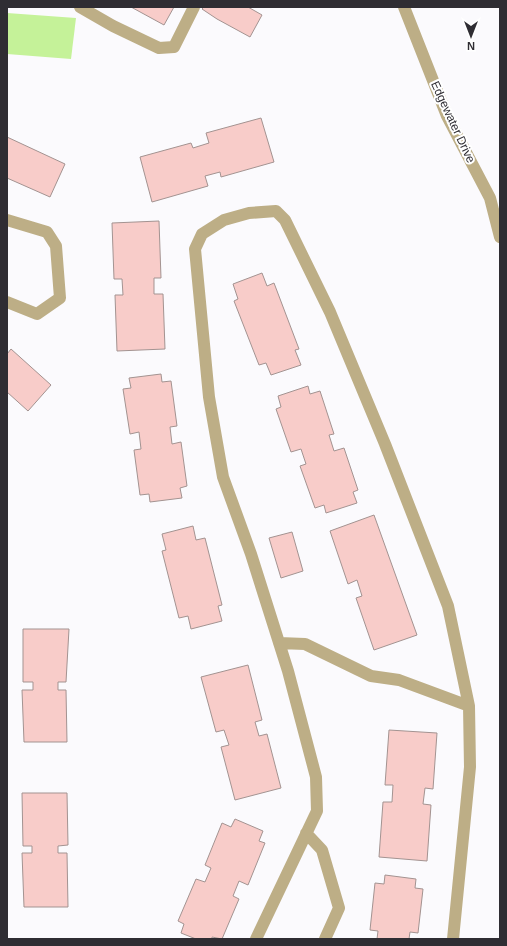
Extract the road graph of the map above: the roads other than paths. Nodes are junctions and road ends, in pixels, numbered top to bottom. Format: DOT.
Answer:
graph roads {
  1 [pos="80,7"];
  2 [pos="194,7"];
  3 [pos="404,7"];
  4 [pos="495,196"];
  5 [pos="7,220"];
  6 [pos="500,237"];
  7 [pos="7,302"];
  8 [pos="279,643"];
  9 [pos="469,706"];
  10 [pos="306,833"];
  11 [pos="256,939"];
  12 [pos="325,939"];
  13 [pos="453,939"];
  1 -- 2 [label="street"];
  3 -- 4 [label="street, Edgewater Drive"];
  4 -- 6 [label="street, Edgewater Drive"];
  5 -- 7 [label="street"];
  8 -- 9 [label="street"];
  8 -- 9 [label="street"];
  8 -- 10 [label="street"];
  9 -- 13 [label="street"];
  10 -- 11 [label="street"];
  10 -- 12 [label="street"];
}
